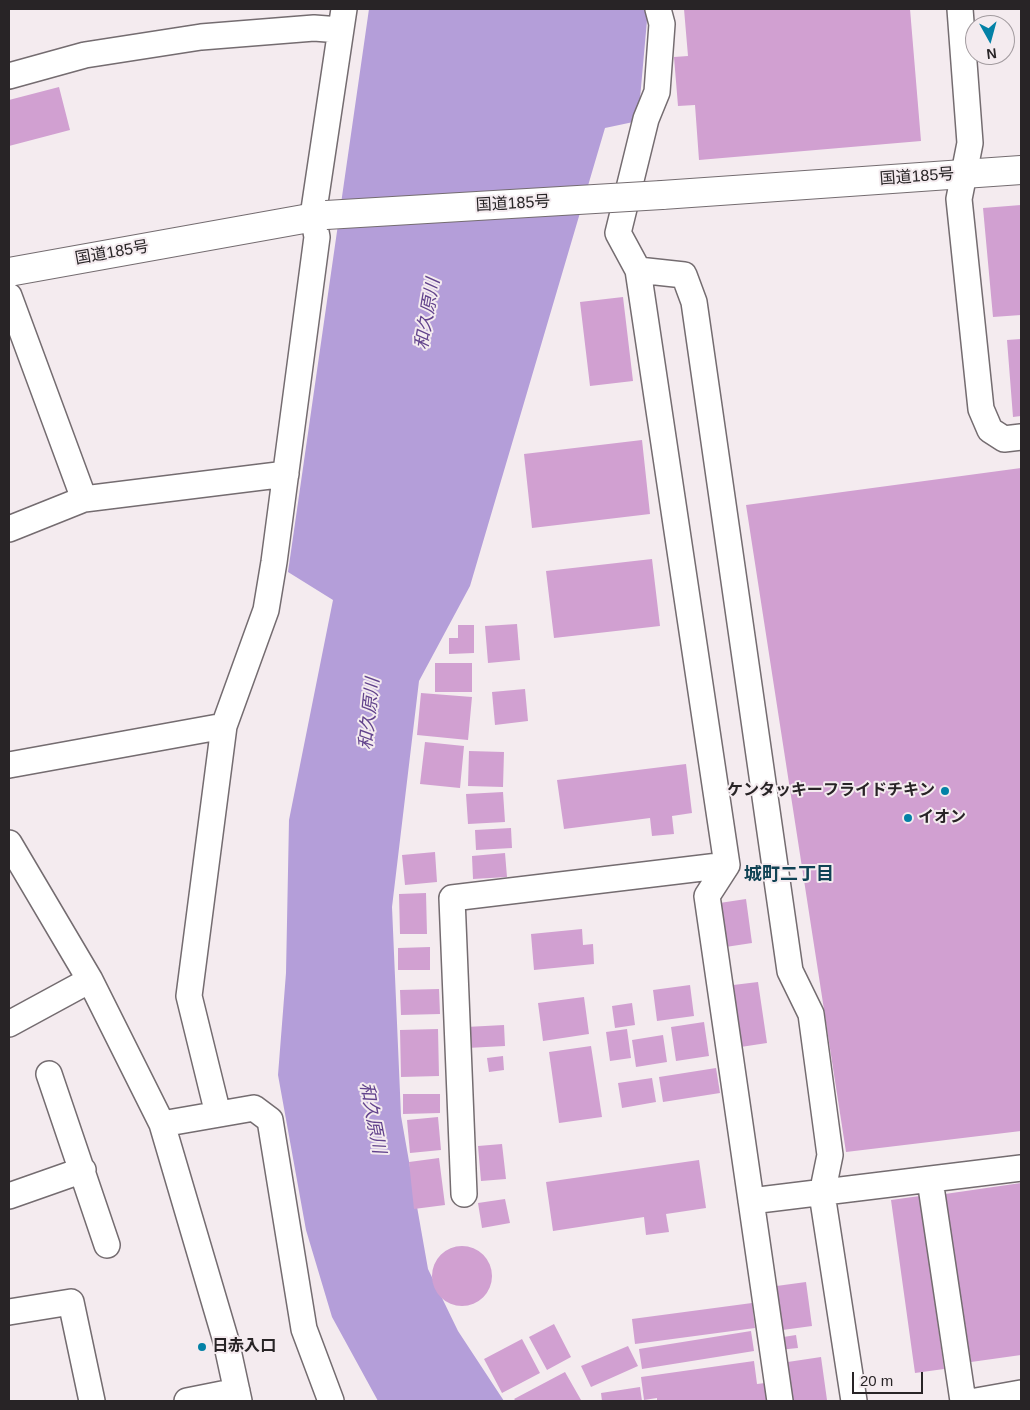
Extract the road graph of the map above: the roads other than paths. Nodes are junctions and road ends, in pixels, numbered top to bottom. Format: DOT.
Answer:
graph roads {
  1 [pos="658,9"];
  2 [pos="960,9"];
  3 [pos="342,20"];
  4 [pos="9,76"];
  5 [pos="1021,170"];
  6 [pos="965,174"];
  7 [pos="320,215"];
  8 [pos="638,270"];
  9 [pos="9,272"];
  10 [pos="9,296"];
  11 [pos="1021,437"];
  12 [pos="286,474"];
  13 [pos="84,499"];
  14 [pos="9,529"];
  15 [pos="224,726"];
  16 [pos="9,765"];
  17 [pos="9,843"];
  18 [pos="727,865"];
  19 [pos="18,879"];
  20 [pos="90,980"];
  21 [pos="9,1024"];
  22 [pos="49,1074"];
  23 [pos="218,1114"];
  24 [pos="162,1124"];
  25 [pos="1021,1168"];
  26 [pos="83,1170"];
  27 [pos="930,1180"];
  28 [pos="464,1194"];
  29 [pos="822,1194"];
  30 [pos="9,1196"];
  31 [pos="751,1201"];
  32 [pos="107,1245"];
  33 [pos="9,1312"];
  34 [pos="1021,1393"];
  35 [pos="238,1396"];
  36 [pos="92,1401"];
  37 [pos="187,1401"];
  38 [pos="331,1401"];
  39 [pos="780,1401"];
  40 [pos="854,1401"];
  41 [pos="963,1401"];
  42 [pos="976,1401"];
  1 -- 8 [label="street"];
  2 -- 6 [label="street"];
  3 -- 4 [label="street"];
  3 -- 7 [label="street"];
  5 -- 6 [label="highway, 国道185号"];
  6 -- 7 [label="highway, 国道185号, bridge"];
  6 -- 11 [label="street"];
  7 -- 9 [label="highway, 国道185号"];
  7 -- 12 [label="street"];
  8 -- 18 [label="street"];
  8 -- 29 [label="street"];
  10 -- 13 [label="street"];
  12 -- 13 [label="street"];
  12 -- 15 [label="street"];
  13 -- 14 [label="street"];
  15 -- 16 [label="street"];
  15 -- 23 [label="street"];
  17 -- 19 [label="street"];
  18 -- 28 [label="street"];
  18 -- 31 [label="street"];
  19 -- 20 [label="street"];
  20 -- 21 [label="street"];
  20 -- 24 [label="street"];
  22 -- 26 [label="street"];
  23 -- 24 [label="street"];
  23 -- 38 [label="street"];
  24 -- 35 [label="street"];
  25 -- 27 [label="street"];
  26 -- 30 [label="street"];
  26 -- 32 [label="street"];
  27 -- 29 [label="street"];
  27 -- 41 [label="street"];
  29 -- 31 [label="street"];
  29 -- 40 [label="street"];
  31 -- 39 [label="street"];
  33 -- 36 [label="street"];
  34 -- 42 [label="street"];
  35 -- 37 [label="street"];
}
